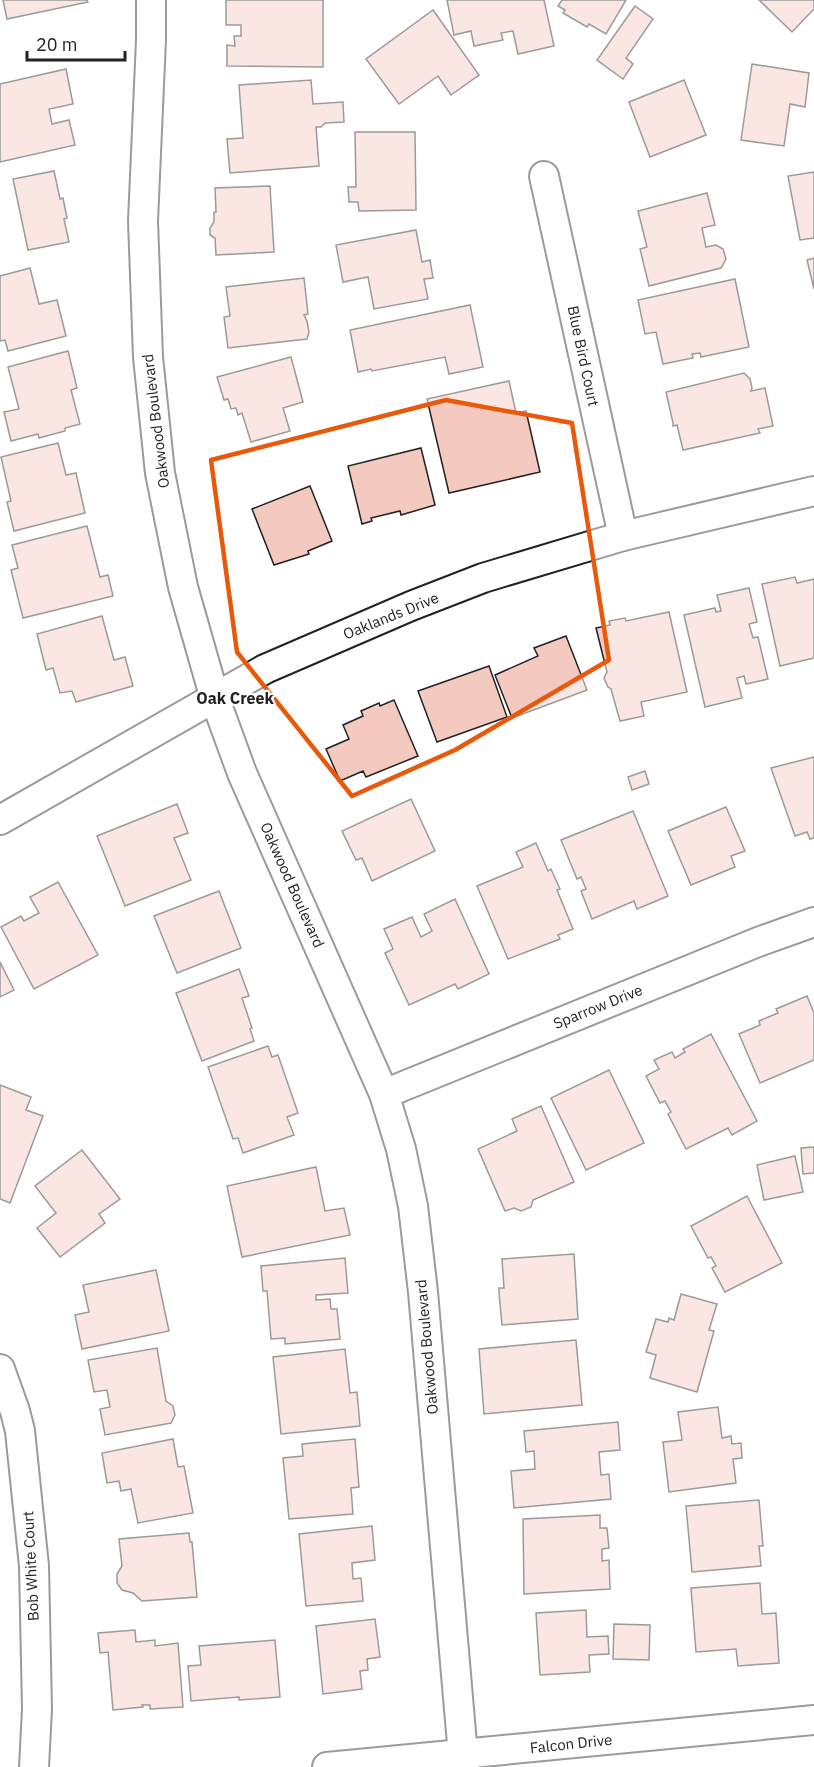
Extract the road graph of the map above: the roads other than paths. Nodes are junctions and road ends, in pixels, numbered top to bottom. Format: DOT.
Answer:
graph roads {
  1 [pos="151,0"];
  2 [pos="543,176"];
  3 [pos="814,491"];
  4 [pos="623,536"];
  5 [pos="215,699"];
  6 [pos="0,820"];
  7 [pos="814,922"];
  8 [pos="384,1095"];
  9 [pos="0,1369"];
  10 [pos="814,1720"];
  11 [pos="463,1761"];
  12 [pos="34,1767"];
  13 [pos="327,1767"];
  1 -- 5 [label="street, Oakwood Boulevard"];
  2 -- 4 [label="street, Blue Bird Court"];
  3 -- 4 [label="street, Oaklands Drive"];
  4 -- 5 [label="street, Oaklands Drive"];
  5 -- 6 [label="street, Oaklands Drive"];
  5 -- 8 [label="street, Oakwood Boulevard"];
  7 -- 8 [label="street, Sparrow Drive"];
  8 -- 11 [label="street, Oakwood Boulevard"];
  9 -- 12 [label="street, Bob White Court"];
  10 -- 11 [label="street, Falcon Drive"];
  11 -- 13 [label="street, Falcon Drive"];
}
